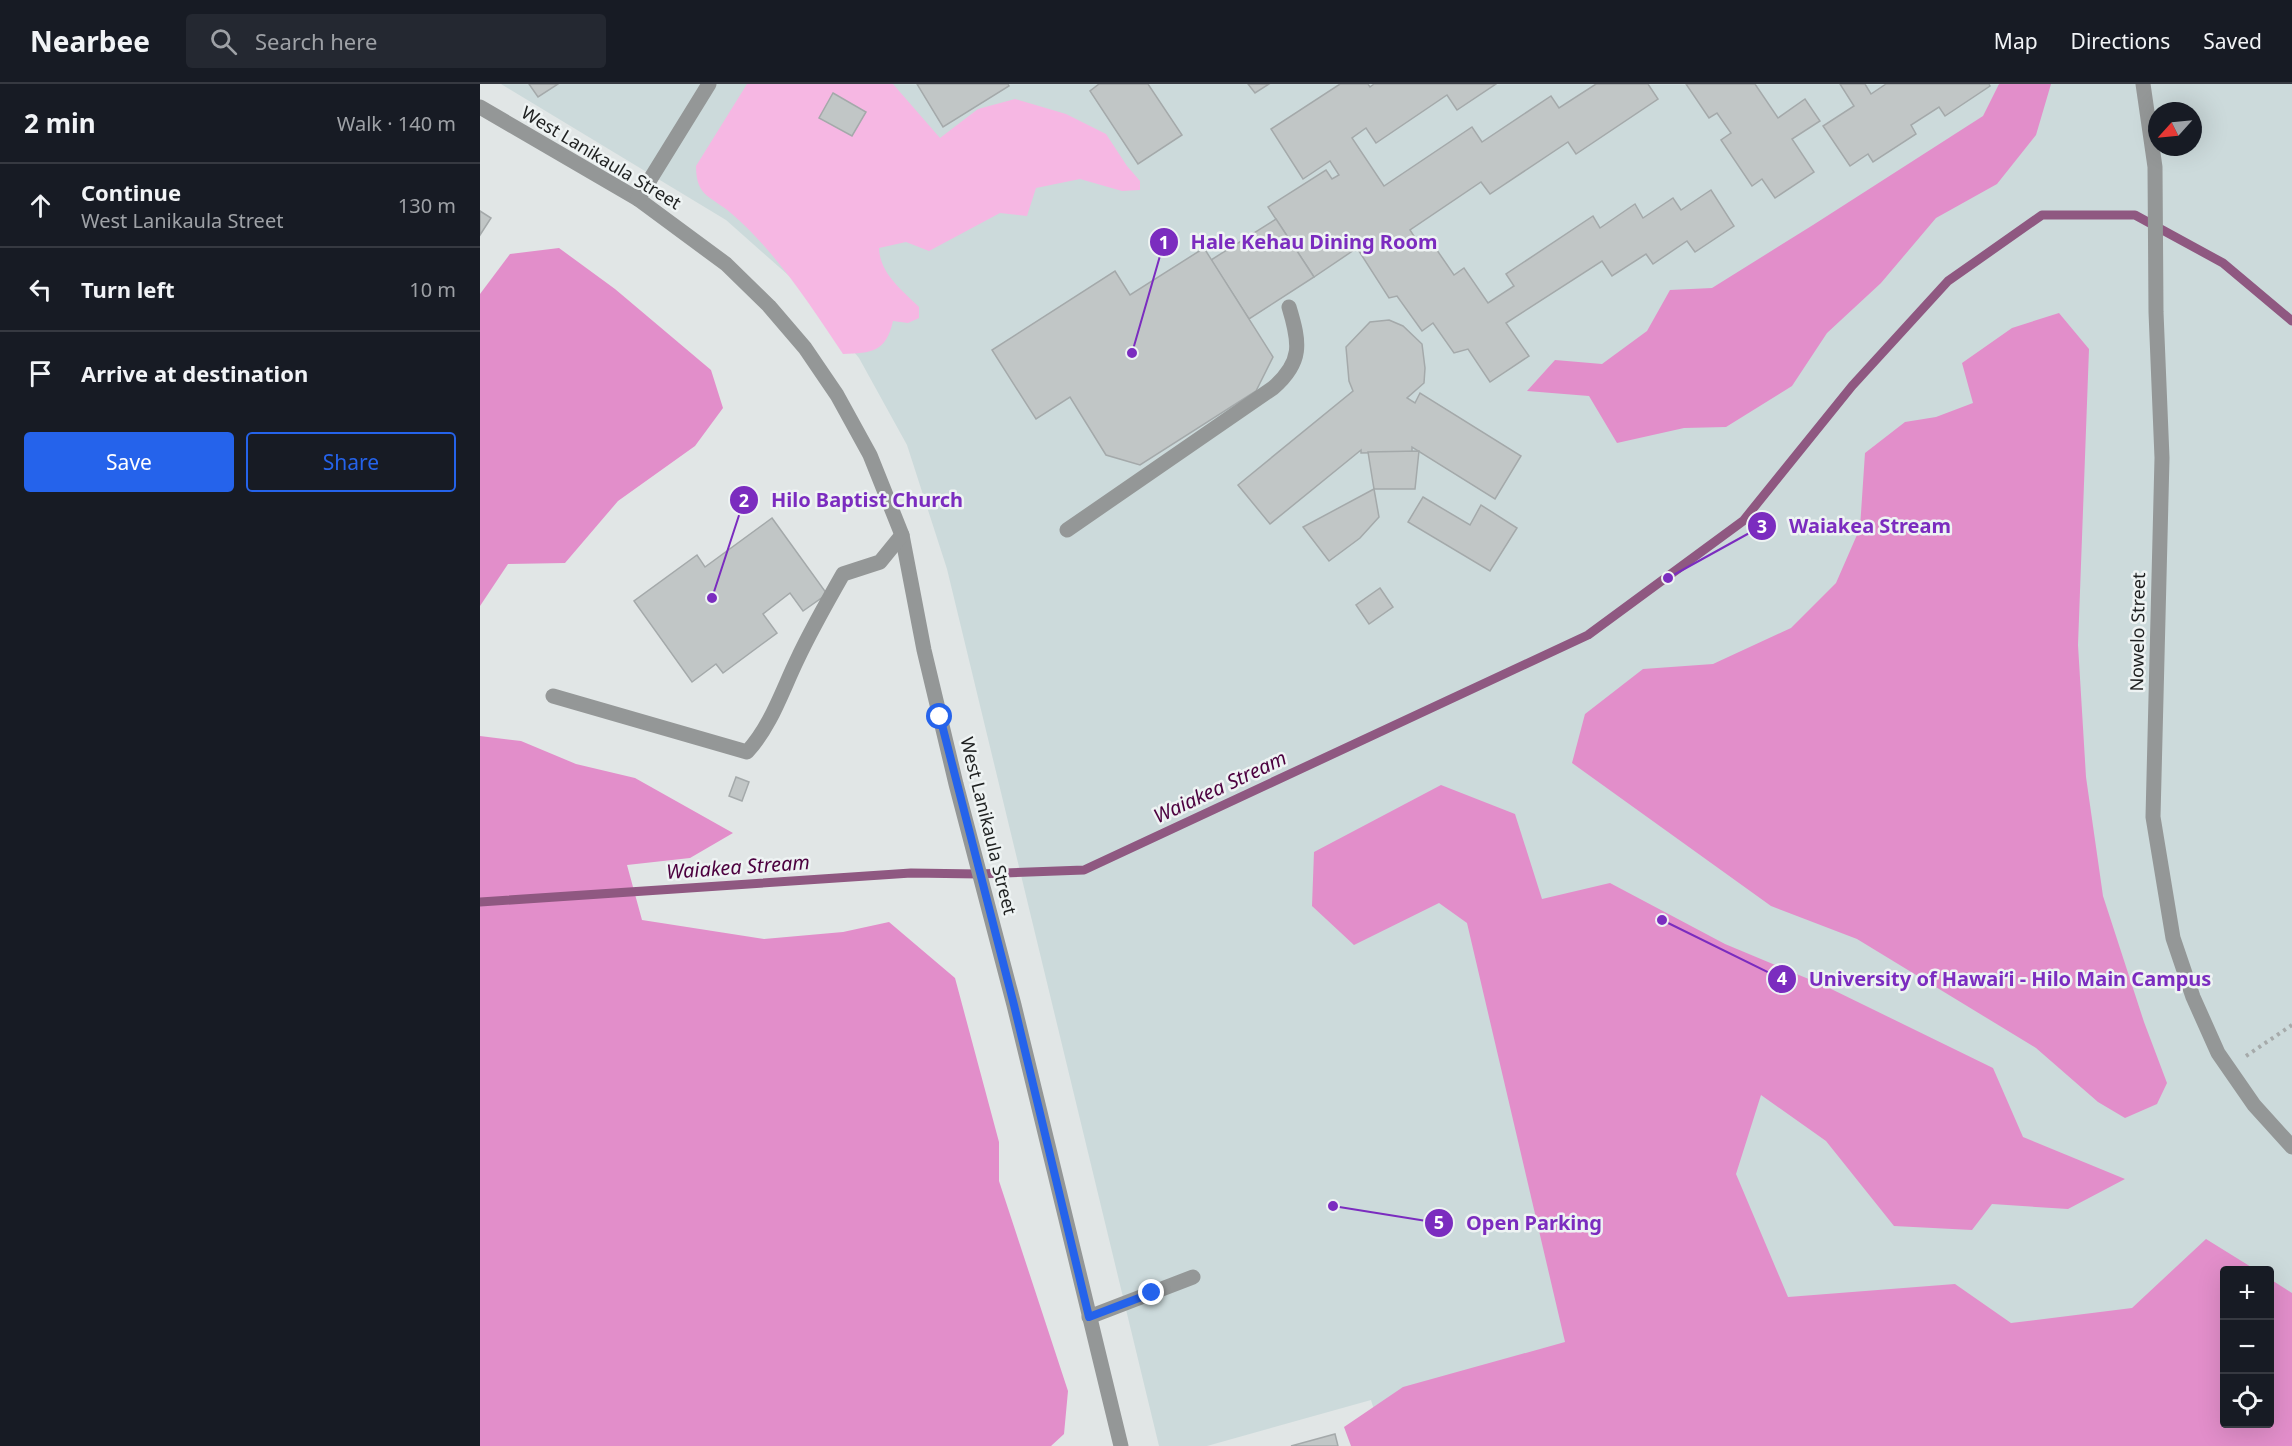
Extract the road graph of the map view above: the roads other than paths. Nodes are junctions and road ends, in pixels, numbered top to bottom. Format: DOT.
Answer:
graph roads {
  1 [pos="709,84"];
  2 [pos="2143,84"];
  3 [pos="480,107"];
  4 [pos="638,199"];
  5 [pos="1289,307"];
  6 [pos="1067,530"];
  7 [pos="902,535"];
  8 [pos="553,696"];
  9 [pos="2292,1147"];
  10 [pos="1194,1277"];
  11 [pos="1089,1317"];
  12 [pos="1121,1446"];
  1 -- 4 [label="street"];
  2 -- 9 [label="street, Nowelo Street"];
  3 -- 4 [label="street, West Lanikaula Street"];
  4 -- 7 [label="street, West Lanikaula Street"];
  5 -- 6 [label="street"];
  7 -- 8 [label="street"];
  7 -- 11 [label="street, West Lanikaula Street"];
  10 -- 11 [label="street"];
  11 -- 12 [label="street, West Lanikaula Street"];
}
